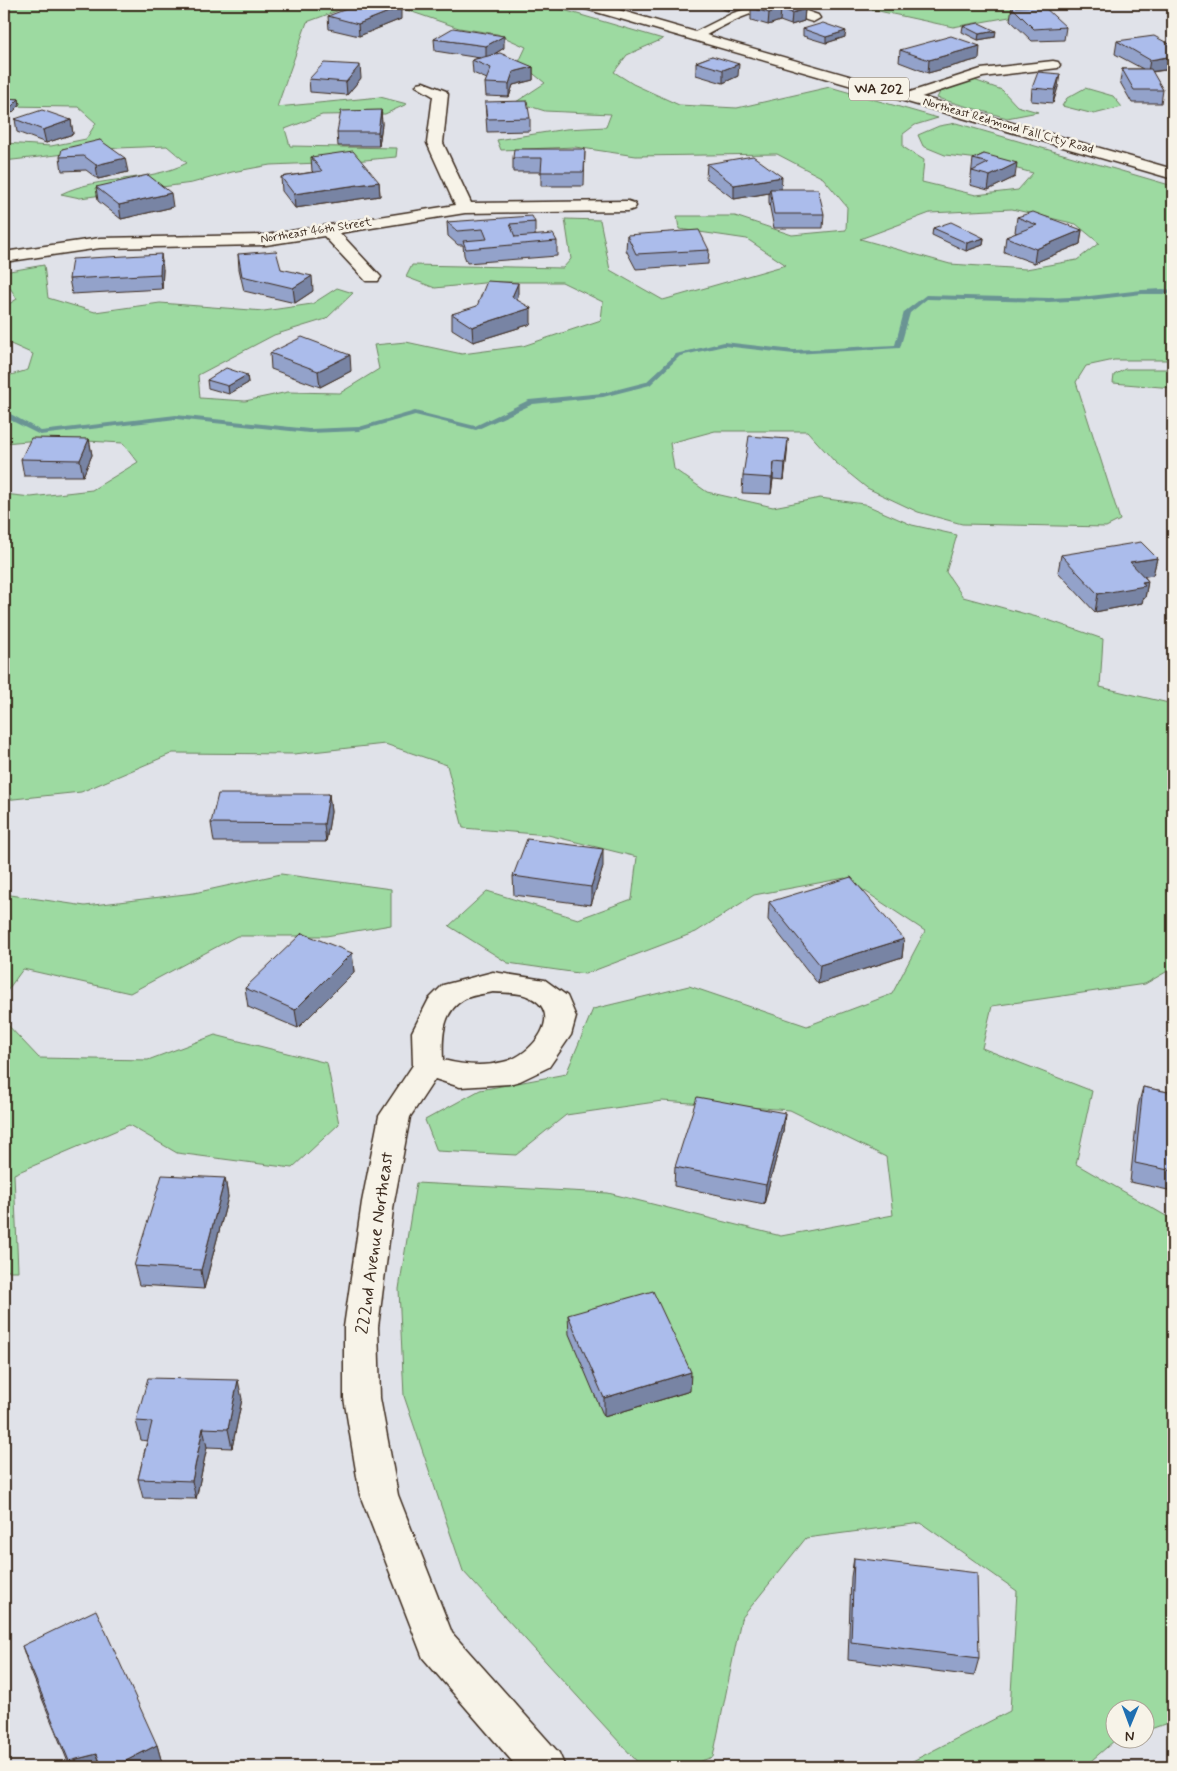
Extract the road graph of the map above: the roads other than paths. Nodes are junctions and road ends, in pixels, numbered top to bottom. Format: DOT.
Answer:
graph roads {
  1 [pos="584,4"];
  2 [pos="812,18"];
  3 [pos="694,36"];
  4 [pos="1053,65"];
  5 [pos="423,86"];
  6 [pos="909,97"];
  7 [pos="1173,174"];
  8 [pos="628,206"];
  9 [pos="465,208"];
  10 [pos="330,232"];
  11 [pos="4,257"];
  12 [pos="372,278"];
  13 [pos="428,1066"];
  14 [pos="544,1767"];
  1 -- 3 [label="street, Northeast Redmond Fall City Road / WA 202"];
  2 -- 3 [label="street"];
  3 -- 6 [label="street, Northeast Redmond Fall City Road / WA 202"];
  4 -- 6 [label="street"];
  5 -- 9 [label="street"];
  6 -- 7 [label="street, Northeast Redmond Fall City Road / WA 202"];
  8 -- 9 [label="street, Northeast 46th Street"];
  9 -- 10 [label="street, Northeast 46th Street"];
  10 -- 11 [label="street, Northeast 46th Street"];
  10 -- 12 [label="street"];
  13 -- 14 [label="street, 222nd Avenue Northeast"];
}
